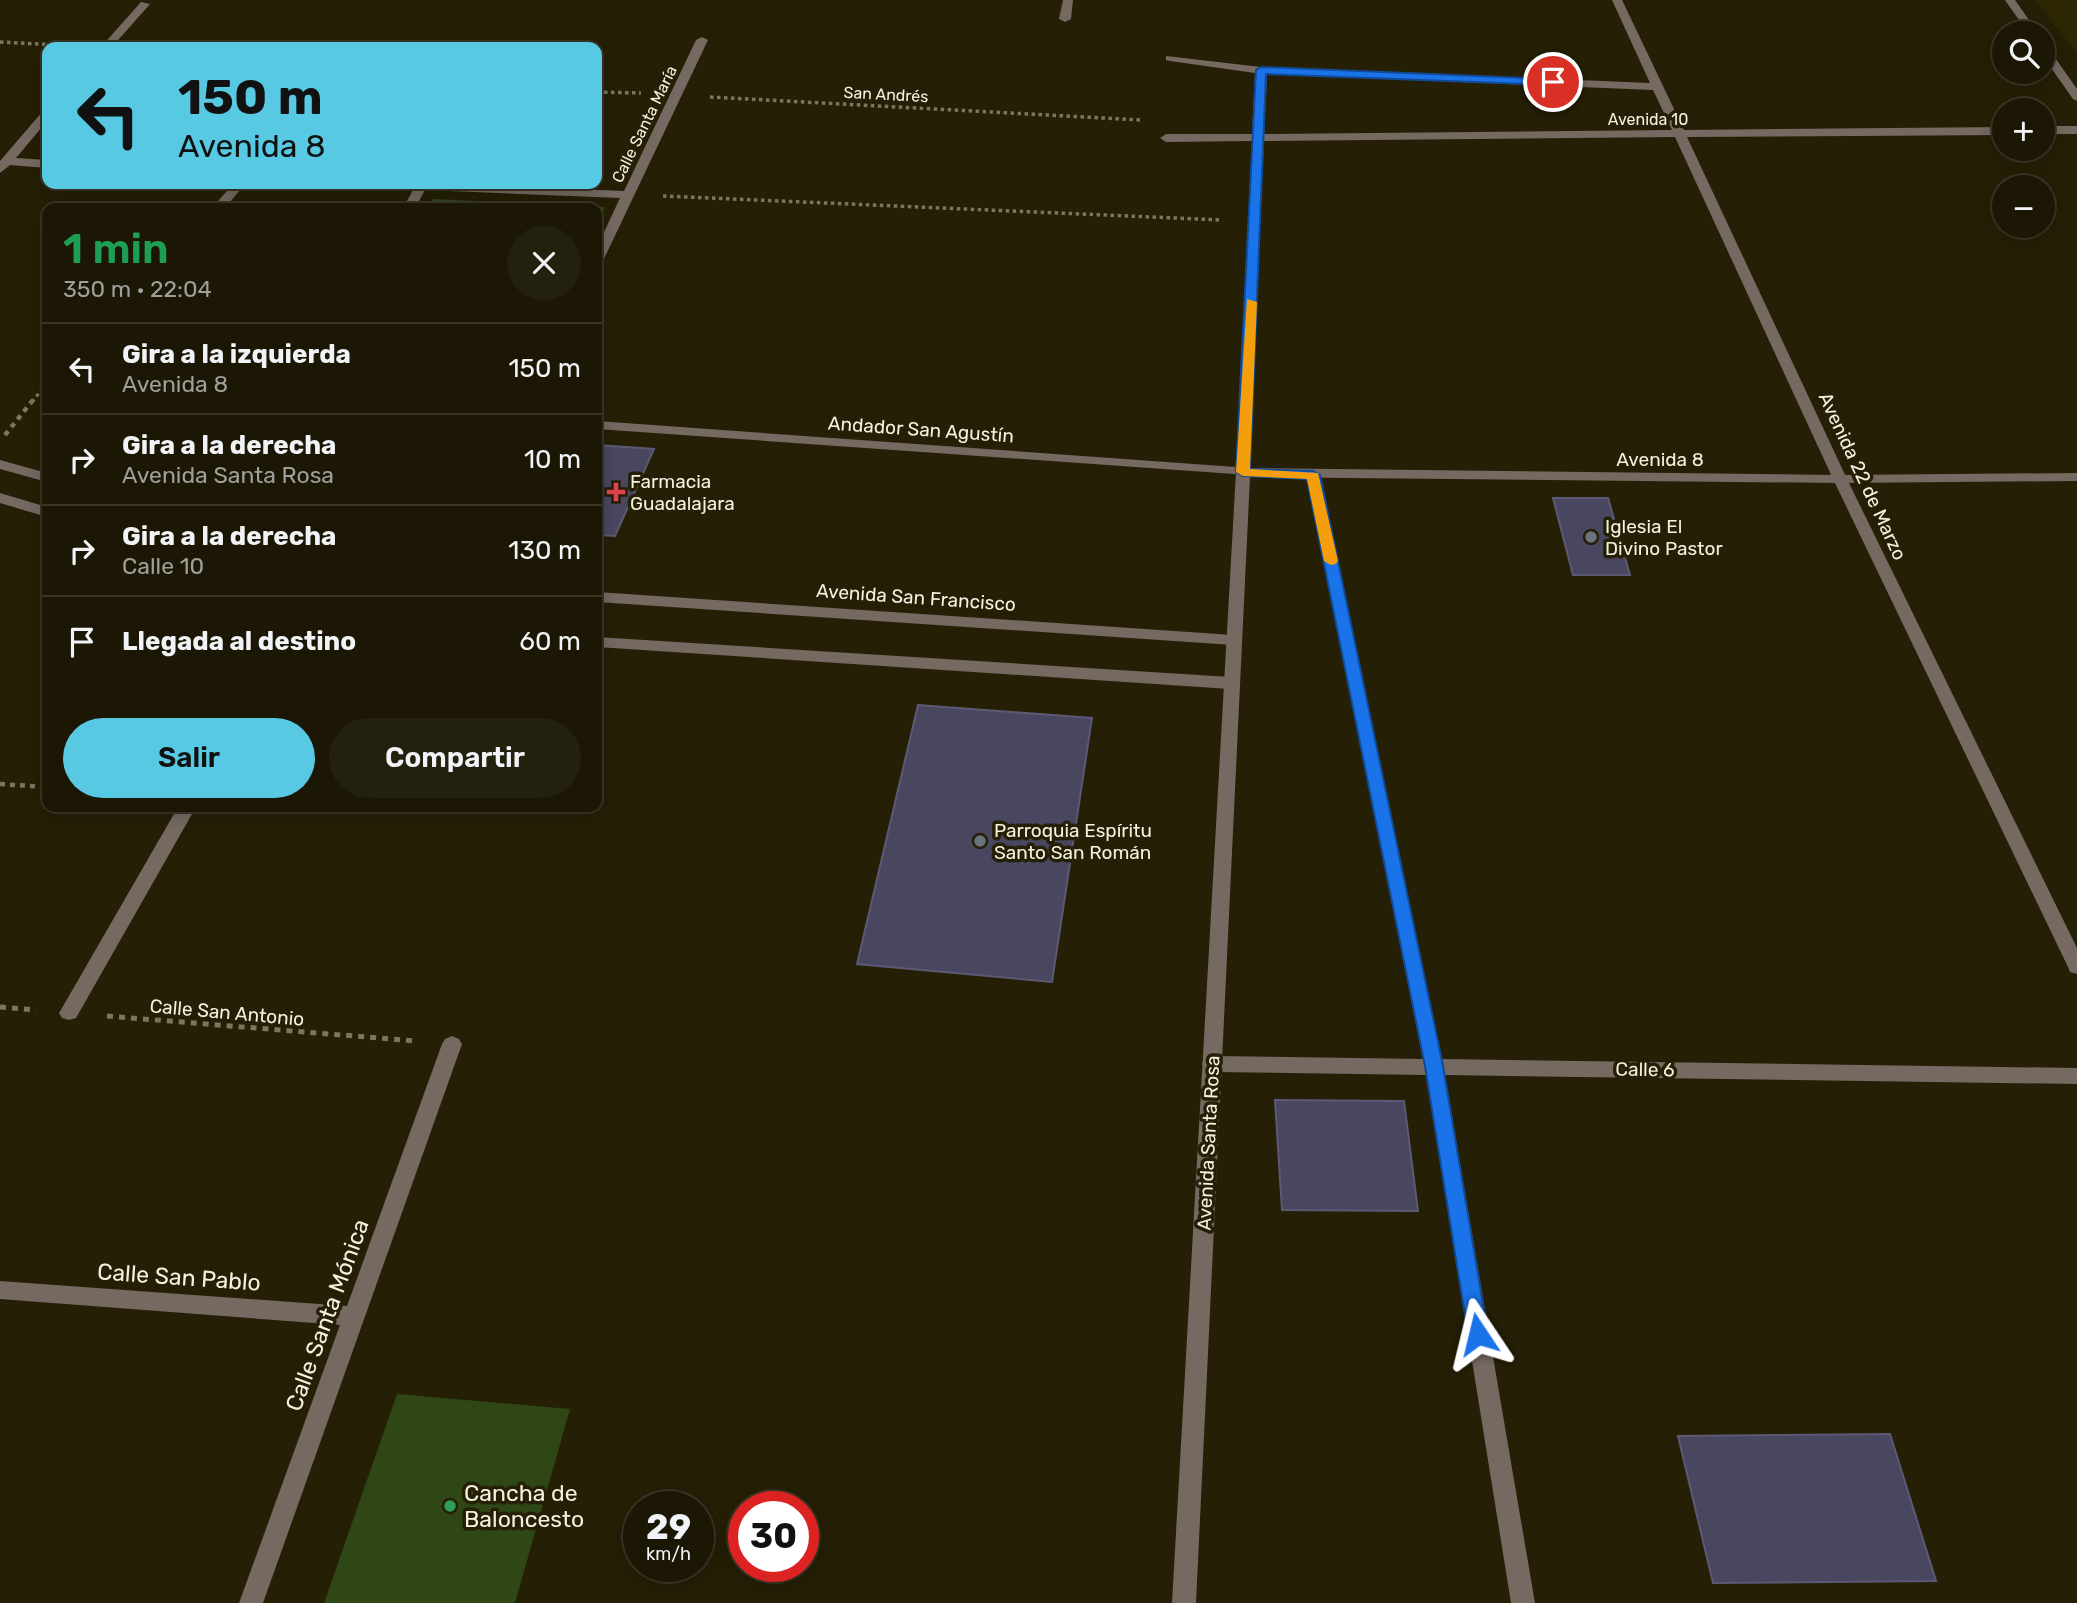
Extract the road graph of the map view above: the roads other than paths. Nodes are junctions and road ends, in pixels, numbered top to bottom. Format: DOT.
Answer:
graph roads {
  1 [pos="1068,0"];
  2 [pos="1617,0"];
  3 [pos="2010,0"];
  4 [pos="145,4"];
  5 [pos="1065,19"];
  6 [pos="2025,21"];
  7 [pos="702,40"];
  8 [pos="111,42"];
  9 [pos="1170,58"];
  10 [pos="2055,66"];
  11 [pos="1261,70"];
  12 [pos="1659,87"];
  13 [pos="2077,97"];
  14 [pos="42,120"];
  15 [pos="2055,130"];
  16 [pos="2077,130"];
  17 [pos="1992,131"];
  18 [pos="1259,135"];
  19 [pos="1681,135"];
  20 [pos="1166,138"];
  21 [pos="0,145"];
  22 [pos="20,146"];
  23 [pos="42,164"];
  24 [pos="4,165"];
  25 [pos="235,189"];
  26 [pos="472,189"];
  27 [pos="627,195"];
  28 [pos="222,203"];
  29 [pos="602,249"];
  30 [pos="602,425"];
  31 [pos="0,464"];
  32 [pos="1243,472"];
  33 [pos="1313,475"];
  34 [pos="42,477"];
  35 [pos="2077,477"];
  36 [pos="1840,480"];
  37 [pos="0,498"];
  38 [pos="42,511"];
  39 [pos="602,597"];
  40 [pos="1233,640"];
  41 [pos="602,642"];
  42 [pos="1230,683"];
  43 [pos="184,812"];
  44 [pos="2077,967"];
  45 [pos="69,1013"];
  46 [pos="452,1044"];
  47 [pos="1212,1064"];
  48 [pos="1434,1066"];
  49 [pos="2077,1076"];
  50 [pos="0,1290"];
  51 [pos="354,1316"];
  52 [pos="251,1603"];
  53 [pos="1184,1603"];
  54 [pos="1523,1603"];
  1 -- 5 [label="street"];
  2 -- 12 [label="street, Avenida 22 de Marzo"];
  3 -- 6 [label="street"];
  4 -- 8 [label="street"];
  7 -- 27 [label="street, Calle Santa María"];
  9 -- 11 [label="street"];
  10 -- 13 [label="street"];
  11 -- 12 [label="street"];
  11 -- 18 [label="street"];
  12 -- 19 [label="street, Avenida 22 de Marzo"];
  14 -- 22 [label="street"];
  15 -- 16 [label="street"];
  17 -- 19 [label="street, Avenida 10"];
  18 -- 19 [label="street, Avenida 10"];
  18 -- 20 [label="street, Avenida 10"];
  18 -- 32 [label="street"];
  19 -- 36 [label="street, Avenida 22 de Marzo"];
  21 -- 22 [label="street"];
  22 -- 24 [label="street"];
  23 -- 24 [label="street"];
  25 -- 28 [label="street"];
  26 -- 27 [label="street"];
  27 -- 29 [label="street, Calle Santa María"];
  30 -- 32 [label="street, Andador San Agustín"];
  31 -- 34 [label="street"];
  32 -- 33 [label="street, Avenida 8"];
  32 -- 40 [label="street, Avenida Santa Rosa"];
  33 -- 36 [label="street, Avenida 8"];
  33 -- 48 [label="street"];
  35 -- 36 [label="street, Avenida 8"];
  36 -- 44 [label="street, Avenida 22 de Marzo"];
  37 -- 38 [label="street"];
  39 -- 40 [label="street, Avenida San Francisco"];
  40 -- 42 [label="street, Avenida Santa Rosa"];
  41 -- 42 [label="street"];
  42 -- 47 [label="street, Avenida Santa Rosa"];
  43 -- 45 [label="street"];
  46 -- 51 [label="street, Calle Santa Mónica"];
  47 -- 48 [label="street, Calle 6"];
  47 -- 53 [label="street, Avenida Santa Rosa"];
  48 -- 49 [label="street, Calle 6"];
  48 -- 54 [label="street"];
  50 -- 51 [label="street, Calle San Pablo"];
  51 -- 52 [label="street, Calle Santa Mónica"];
}
